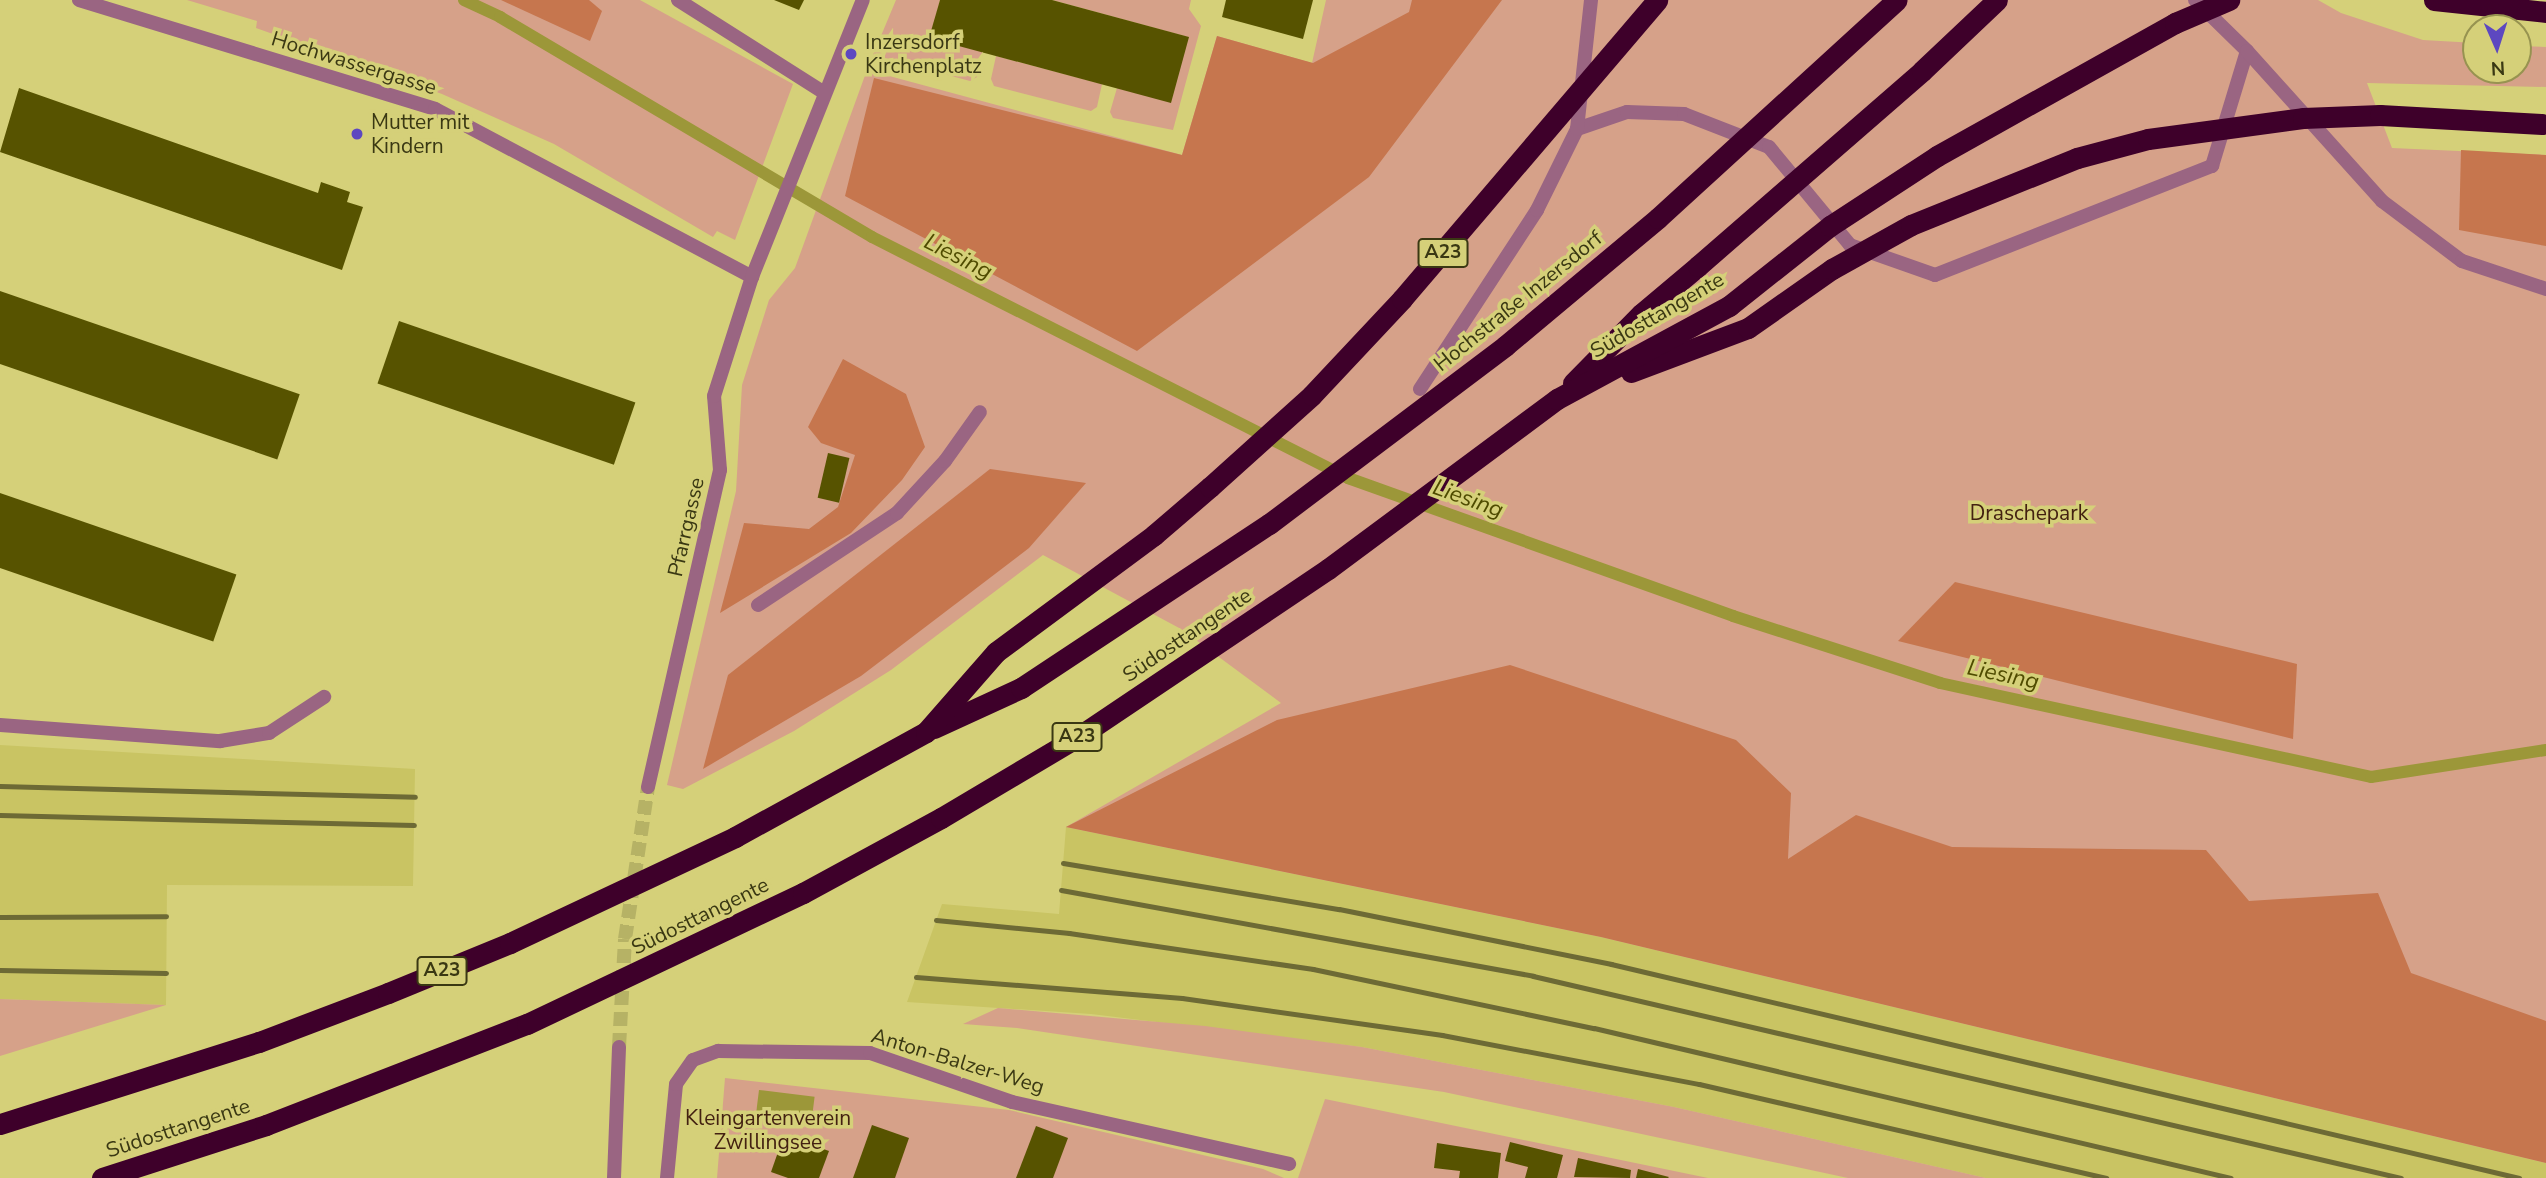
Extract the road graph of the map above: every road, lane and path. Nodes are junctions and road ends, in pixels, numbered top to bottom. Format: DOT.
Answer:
graph roads {
  1 [pos="79,0"];
  2 [pos="678,0"];
  3 [pos="863,0"];
  4 [pos="1591,0"];
  5 [pos="1657,0"];
  6 [pos="1897,0"];
  7 [pos="1997,0"];
  8 [pos="2195,0"];
  9 [pos="2229,0"];
  10 [pos="2434,0"];
  11 [pos="2546,12"];
  12 [pos="2247,51"];
  13 [pos="823,92"];
  14 [pos="2544,124"];
  15 [pos="1577,129"];
  16 [pos="751,277"];
  17 [pos="2546,289"];
  18 [pos="1420,389"];
  19 [pos="1557,400"];
  20 [pos="980,412"];
  21 [pos="758,605"];
  22 [pos="324,697"];
  23 [pos="0,725"];
  24 [pos="926,732"];
  25 [pos="648,787"];
  26 [pos="619,1047"];
  27 [pos="0,1124"];
  28 [pos="1289,1164"];
  29 [pos="102,1178"];
  30 [pos="614,1178"];
  31 [pos="667,1178"];
  1 -- 16 [label="street, Hochwassergasse"];
  2 -- 13 [label="street"];
  3 -- 13 [label="street"];
  4 -- 15 [label="street"];
  5 -- 24 [label="highway, A23, bridge"];
  6 -- 24 [label="highway, Hochstraße Inzersdorf, bridge"];
  7 -- 19 [label="highway, bridge"];
  8 -- 12 [label="street"];
  9 -- 19 [label="highway, Südosttangente / A23, bridge"];
  10 -- 11 [label="highway"];
  12 -- 15 [label="street"];
  12 -- 17 [label="street"];
  13 -- 16 [label="street, Pfarrgasse"];
  14 -- 19 [label="highway, bridge"];
  15 -- 18 [label="street"];
  16 -- 25 [label="street, Pfarrgasse"];
  19 -- 29 [label="highway, Südosttangente / A23"];
  20 -- 21 [label="street"];
  22 -- 23 [label="street"];
  24 -- 27 [label="highway, A23"];
  26 -- 30 [label="street"];
  28 -- 31 [label="street, Anton-Balzer-Weg"];
}
